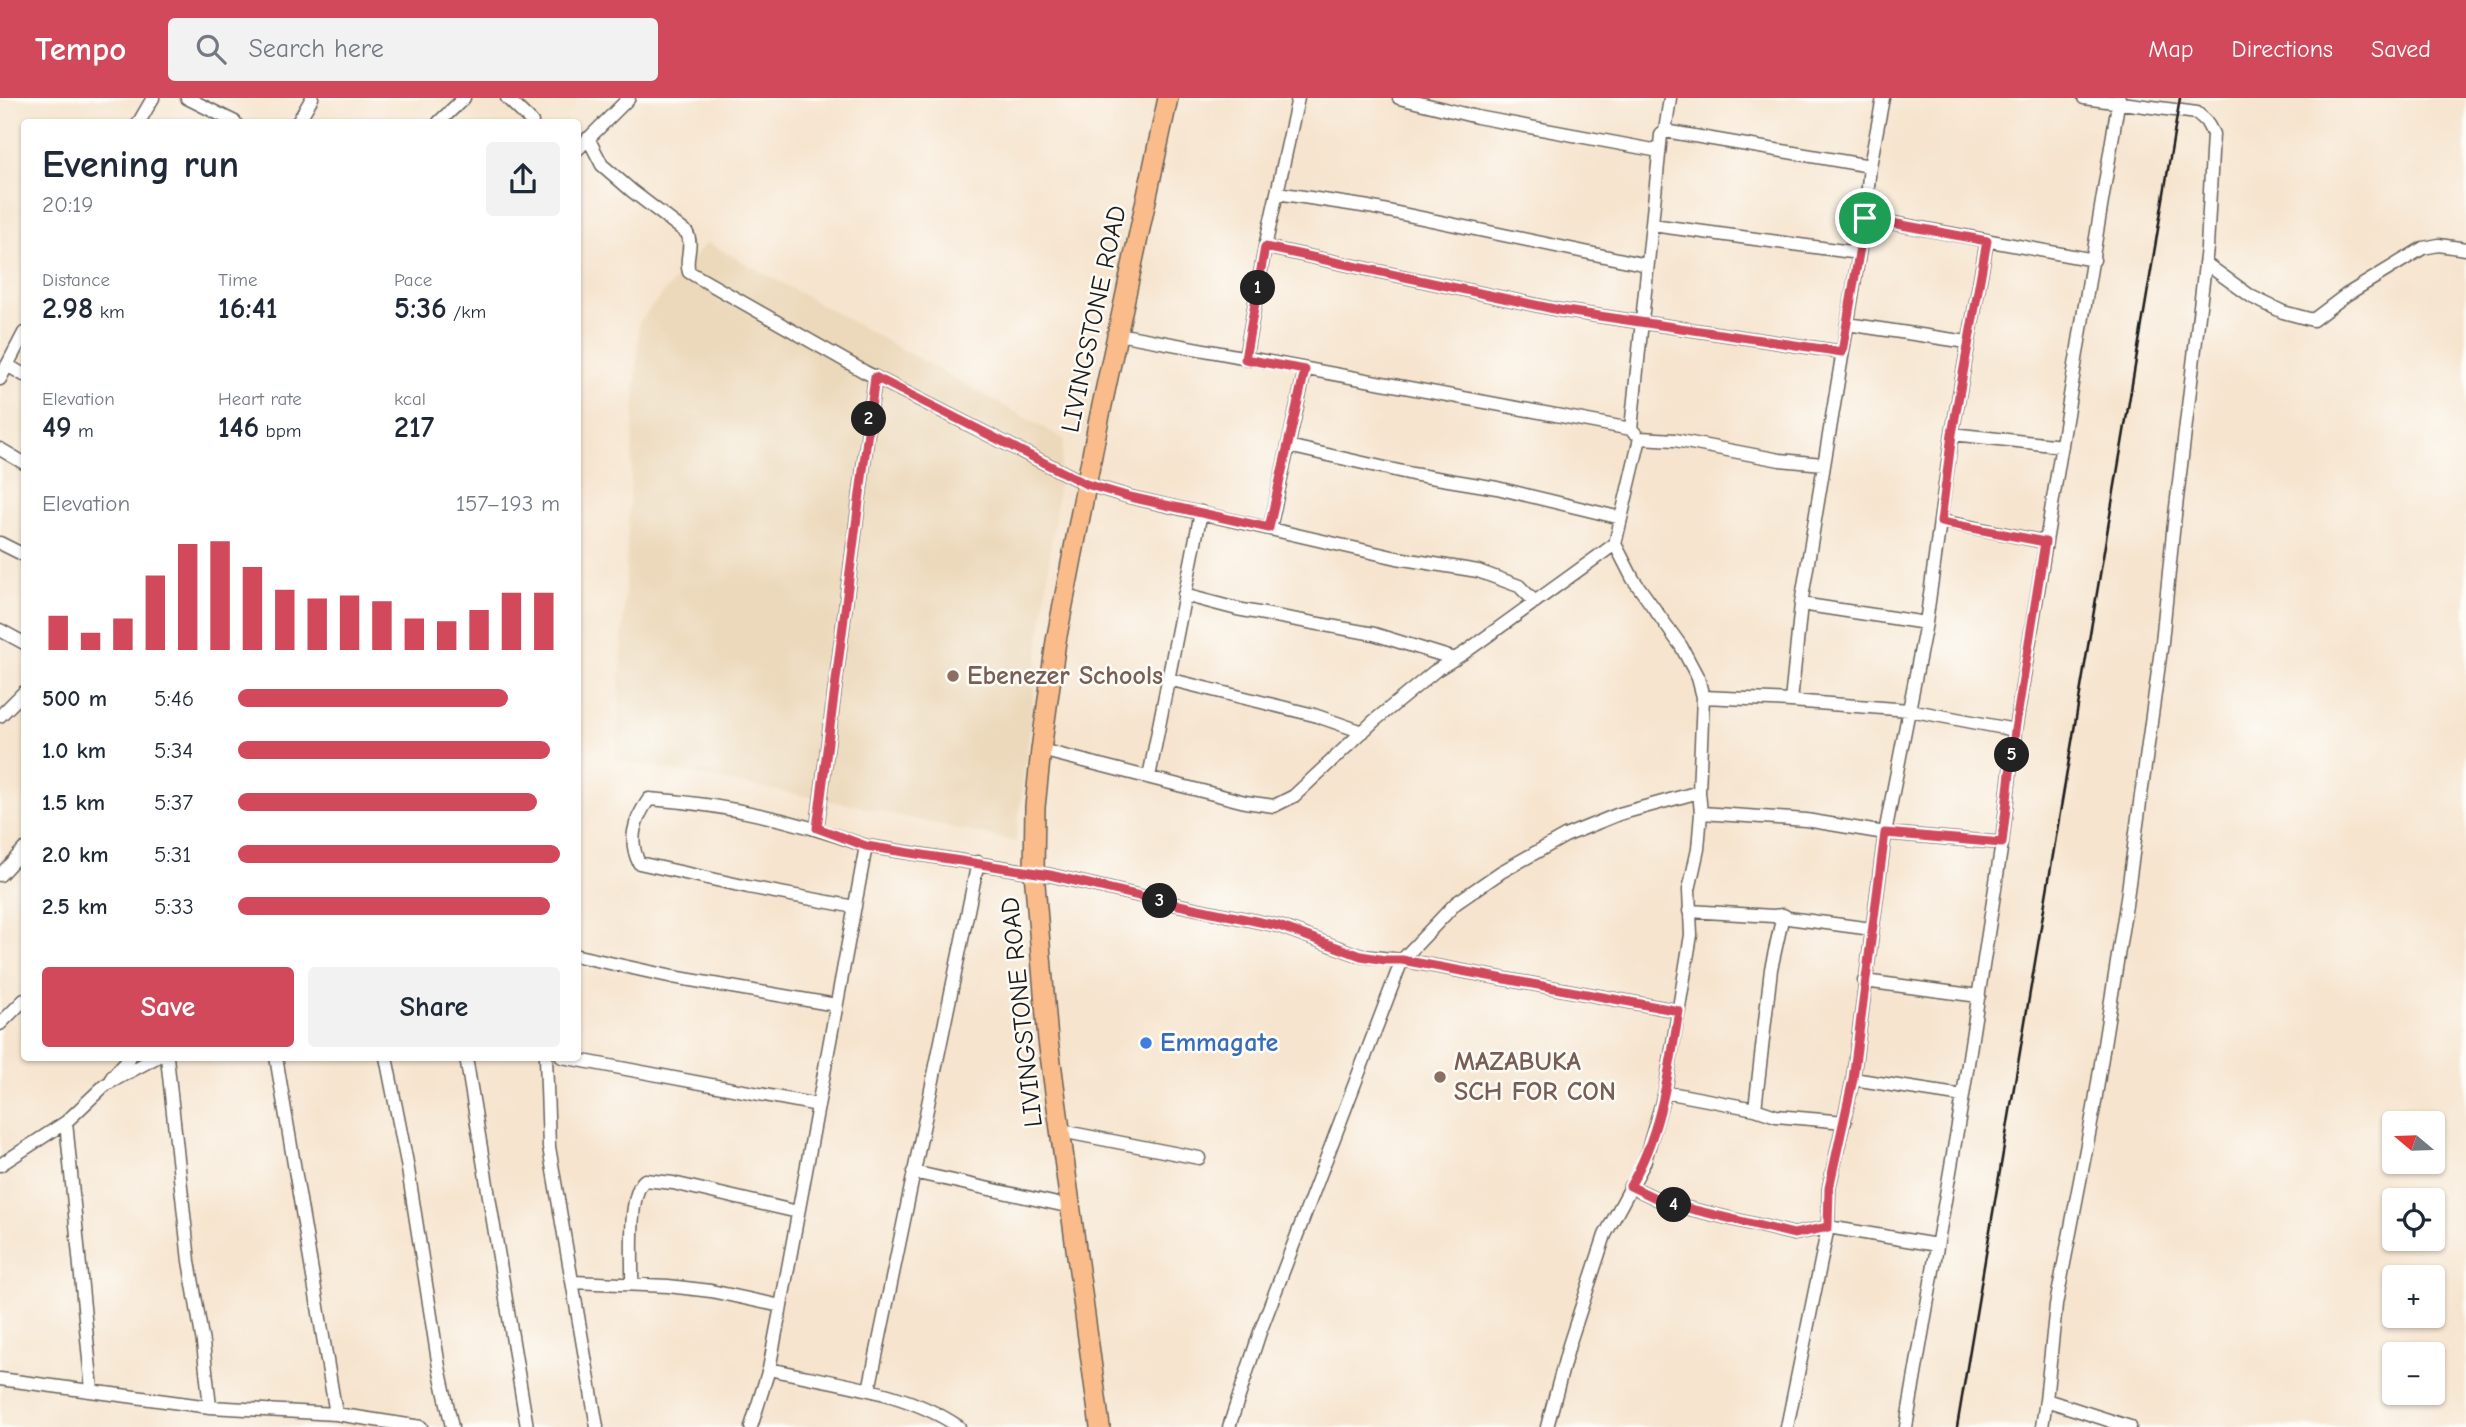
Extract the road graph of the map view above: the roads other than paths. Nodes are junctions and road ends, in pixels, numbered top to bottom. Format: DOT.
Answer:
graph roads {
  1 [pos="153,98"];
  2 [pos="187,98"];
  3 [pos="312,98"];
  4 [pos="507,98"];
  5 [pos="629,98"];
  6 [pos="1168,98"];
  7 [pos="1298,98"];
  8 [pos="1399,98"];
  9 [pos="1670,98"];
  10 [pos="1883,98"];
  11 [pos="2084,98"];
  12 [pos="455,100"];
  13 [pos="2118,101"];
  14 [pos="141,119"];
  15 [pos="229,119"];
  16 [pos="300,119"];
  17 [pos="441,119"];
  18 [pos="529,119"];
  19 [pos="1665,131"];
  20 [pos="588,138"];
  21 [pos="581,146"];
  22 [pos="1659,151"];
  23 [pos="1870,166"];
  24 [pos="1277,193"];
  25 [pos="1865,218"];
  26 [pos="1652,225"];
  27 [pos="1987,241"];
  28 [pos="1265,247"];
  29 [pos="2466,248"];
  30 [pos="1859,253"];
  31 [pos="2094,260"];
  32 [pos="2205,263"];
  33 [pos="1647,265"];
  34 [pos="1640,323"];
  35 [pos="1847,324"];
  36 [pos="1118,334"];
  37 [pos="21,339"];
  38 [pos="1967,342"];
  39 [pos="1842,352"];
  40 [pos="1245,359"];
  41 [pos="7,365"];
  42 [pos="1305,370"];
  43 [pos="21,373"];
  44 [pos="875,377"];
  45 [pos="0,379"];
  46 [pos="1635,434"];
  47 [pos="1952,434"];
  48 [pos="1288,446"];
  49 [pos="2062,446"];
  50 [pos="0,449"];
  51 [pos="21,461"];
  52 [pos="1823,464"];
  53 [pos="1086,484"];
  54 [pos="1201,512"];
  55 [pos="1621,518"];
  56 [pos="1941,522"];
  57 [pos="1269,528"];
  58 [pos="2045,542"];
  59 [pos="0,543"];
  60 [pos="1615,544"];
  61 [pos="21,554"];
  62 [pos="1184,595"];
  63 [pos="1535,602"];
  64 [pos="1801,604"];
  65 [pos="1926,623"];
  66 [pos="0,630"];
  67 [pos="21,636"];
  68 [pos="1455,659"];
  69 [pos="1168,679"];
  70 [pos="21,695"];
  71 [pos="1703,697"];
  72 [pos="1791,701"];
  73 [pos="1909,710"];
  74 [pos="0,716"];
  75 [pos="2015,730"];
  76 [pos="1363,732"];
  77 [pos="1041,750"];
  78 [pos="1149,777"];
  79 [pos="1699,792"];
  80 [pos="1700,813"];
  81 [pos="817,828"];
  82 [pos="1885,833"];
  83 [pos="2002,843"];
  84 [pos="866,846"];
  85 [pos="21,852"];
  86 [pos="978,862"];
  87 [pos="1034,872"];
  88 [pos="0,875"];
  89 [pos="855,907"];
  90 [pos="1689,911"];
  91 [pos="1783,915"];
  92 [pos="1872,929"];
  93 [pos="581,957"];
  94 [pos="1402,960"];
  95 [pos="1864,981"];
  96 [pos="1979,996"];
  97 [pos="21,1003"];
  98 [pos="836,1005"];
  99 [pos="1679,1011"];
  100 [pos="0,1024"];
  101 [pos="126,1061"];
  102 [pos="148,1061"];
  103 [pos="167,1061"];
  104 [pos="277,1061"];
  105 [pos="388,1061"];
  106 [pos="467,1061"];
  107 [pos="546,1061"];
  108 [pos="581,1061"];
  109 [pos="1853,1079"];
  110 [pos="105,1084"];
  111 [pos="1665,1092"];
  112 [pos="1964,1096"];
  113 [pos="818,1105"];
  114 [pos="1755,1109"];
  115 [pos="66,1122"];
  116 [pos="1845,1122"];
  117 [pos="1061,1131"];
  118 [pos="1199,1158"];
  119 [pos="0,1165"];
  120 [pos="913,1172"];
  121 [pos="1630,1186"];
  122 [pos="1071,1207"];
  123 [pos="798,1212"];
  124 [pos="1828,1227"];
  125 [pos="1937,1245"];
  126 [pos="573,1282"];
  127 [pos="632,1284"];
  128 [pos="781,1306"];
  129 [pos="769,1369"];
  130 [pos="0,1380"];
  131 [pos="92,1390"];
  132 [pos="869,1390"];
  133 [pos="2046,1400"];
  134 [pos="210,1407"];
  135 [pos="336,1414"];
  136 [pos="421,1427"];
  137 [pos="452,1427"];
  138 [pos="527,1427"];
  139 [pos="597,1427"];
  140 [pos="751,1427"];
  141 [pos="960,1427"];
  142 [pos="1100,1427"];
  143 [pos="1229,1427"];
  144 [pos="1547,1427"];
  145 [pos="1787,1427"];
  146 [pos="1906,1427"];
  147 [pos="2042,1427"];
  148 [pos="2130,1427"];
  1 -- 14 [label="street"];
  2 -- 15 [label="street"];
  3 -- 16 [label="street"];
  4 -- 18 [label="street"];
  5 -- 20 [label="street"];
  6 -- 36 [label="highway, LIVINGSTONE ROAD"];
  7 -- 24 [label="street"];
  8 -- 22 [label="street"];
  9 -- 19 [label="street"];
  10 -- 23 [label="street"];
  11 -- 13 [label="street"];
  12 -- 17 [label="street"];
  13 -- 31 [label="street"];
  13 -- 32 [label="street"];
  19 -- 22 [label="street"];
  19 -- 23 [label="street"];
  20 -- 21 [label="street"];
  20 -- 44 [label="street"];
  22 -- 26 [label="street"];
  23 -- 25 [label="street"];
  24 -- 28 [label="street"];
  24 -- 33 [label="street"];
  25 -- 27 [label="street"];
  25 -- 30 [label="street"];
  26 -- 30 [label="street"];
  26 -- 33 [label="street"];
  27 -- 31 [label="street"];
  27 -- 38 [label="street"];
  28 -- 34 [label="street"];
  28 -- 40 [label="street"];
  29 -- 32 [label="street"];
  30 -- 35 [label="street"];
  31 -- 49 [label="street"];
  32 -- 133 [label="street"];
  33 -- 34 [label="street"];
  34 -- 39 [label="street"];
  34 -- 46 [label="street"];
  35 -- 38 [label="street"];
  35 -- 39 [label="street"];
  36 -- 40 [label="street"];
  36 -- 53 [label="highway, LIVINGSTONE ROAD"];
  37 -- 41 [label="street"];
  38 -- 47 [label="street"];
  39 -- 52 [label="street"];
  40 -- 42 [label="street"];
  41 -- 43 [label="street"];
  41 -- 45 [label="street"];
  42 -- 46 [label="street"];
  42 -- 48 [label="street"];
  44 -- 53 [label="street"];
  44 -- 81 [label="street"];
  46 -- 52 [label="street"];
  46 -- 55 [label="street"];
  47 -- 49 [label="street"];
  47 -- 56 [label="street"];
  48 -- 55 [label="street"];
  48 -- 57 [label="street"];
  49 -- 58 [label="street"];
  50 -- 51 [label="street"];
  52 -- 64 [label="street"];
  53 -- 54 [label="street"];
  53 -- 77 [label="highway, LIVINGSTONE ROAD"];
  54 -- 57 [label="street"];
  54 -- 62 [label="street"];
  55 -- 60 [label="street"];
  56 -- 58 [label="street"];
  56 -- 65 [label="street"];
  57 -- 63 [label="street"];
  58 -- 75 [label="street"];
  59 -- 61 [label="street"];
  60 -- 63 [label="street"];
  60 -- 71 [label="street"];
  62 -- 68 [label="street"];
  62 -- 69 [label="street"];
  63 -- 68 [label="street"];
  64 -- 65 [label="street"];
  64 -- 72 [label="street"];
  65 -- 73 [label="street"];
  66 -- 67 [label="street"];
  68 -- 76 [label="street"];
  69 -- 76 [label="street"];
  69 -- 78 [label="street"];
  70 -- 74 [label="street"];
  71 -- 72 [label="street"];
  71 -- 79 [label="street"];
  72 -- 73 [label="street"];
  73 -- 75 [label="street"];
  73 -- 82 [label="street"];
  75 -- 83 [label="street"];
  76 -- 78 [label="street"];
  77 -- 78 [label="street"];
  77 -- 87 [label="highway, LIVINGSTONE ROAD"];
  79 -- 80 [label="street"];
  79 -- 94 [label="street"];
  80 -- 82 [label="street"];
  80 -- 90 [label="street"];
  81 -- 84 [label="street"];
  81 -- 89 [label="street"];
  82 -- 83 [label="street"];
  82 -- 92 [label="street"];
  83 -- 96 [label="street"];
  84 -- 86 [label="street"];
  84 -- 89 [label="street"];
  85 -- 88 [label="street"];
  86 -- 87 [label="street"];
  86 -- 120 [label="street"];
  87 -- 94 [label="street"];
  87 -- 117 [label="highway, LIVINGSTONE ROAD"];
  89 -- 98 [label="street"];
  90 -- 91 [label="street"];
  90 -- 99 [label="street"];
  91 -- 92 [label="street"];
  91 -- 114 [label="street"];
  92 -- 95 [label="street"];
  93 -- 98 [label="street"];
  94 -- 99 [label="street"];
  94 -- 143 [label="street"];
  95 -- 96 [label="street"];
  95 -- 109 [label="street"];
  96 -- 112 [label="street"];
  97 -- 100 [label="street"];
  98 -- 113 [label="street"];
  99 -- 111 [label="street"];
  101 -- 110 [label="street"];
  102 -- 110 [label="street"];
  103 -- 134 [label="street"];
  104 -- 135 [label="street"];
  105 -- 137 [label="street"];
  106 -- 138 [label="street"];
  107 -- 126 [label="street"];
  108 -- 113 [label="street"];
  109 -- 112 [label="street"];
  109 -- 116 [label="street"];
  110 -- 115 [label="street"];
  111 -- 114 [label="street"];
  111 -- 121 [label="street"];
  112 -- 125 [label="street"];
  113 -- 123 [label="street"];
  114 -- 116 [label="street"];
  115 -- 119 [label="street"];
  115 -- 131 [label="street"];
  116 -- 124 [label="street"];
  117 -- 118 [label="street"];
  117 -- 122 [label="highway, LIVINGSTONE ROAD"];
  120 -- 122 [label="street"];
  120 -- 132 [label="street"];
  121 -- 124 [label="street"];
  121 -- 144 [label="street"];
  122 -- 142 [label="highway, LIVINGSTONE ROAD"];
  123 -- 127 [label="street"];
  123 -- 128 [label="street"];
  124 -- 125 [label="street"];
  124 -- 145 [label="street"];
  125 -- 146 [label="street"];
  126 -- 127 [label="street"];
  126 -- 139 [label="street"];
  127 -- 128 [label="street"];
  128 -- 129 [label="street"];
  129 -- 132 [label="street"];
  129 -- 140 [label="street"];
  130 -- 131 [label="street"];
  131 -- 134 [label="street"];
  132 -- 141 [label="street"];
  133 -- 147 [label="street"];
  133 -- 148 [label="street"];
  134 -- 135 [label="street"];
  135 -- 136 [label="street"];
}
